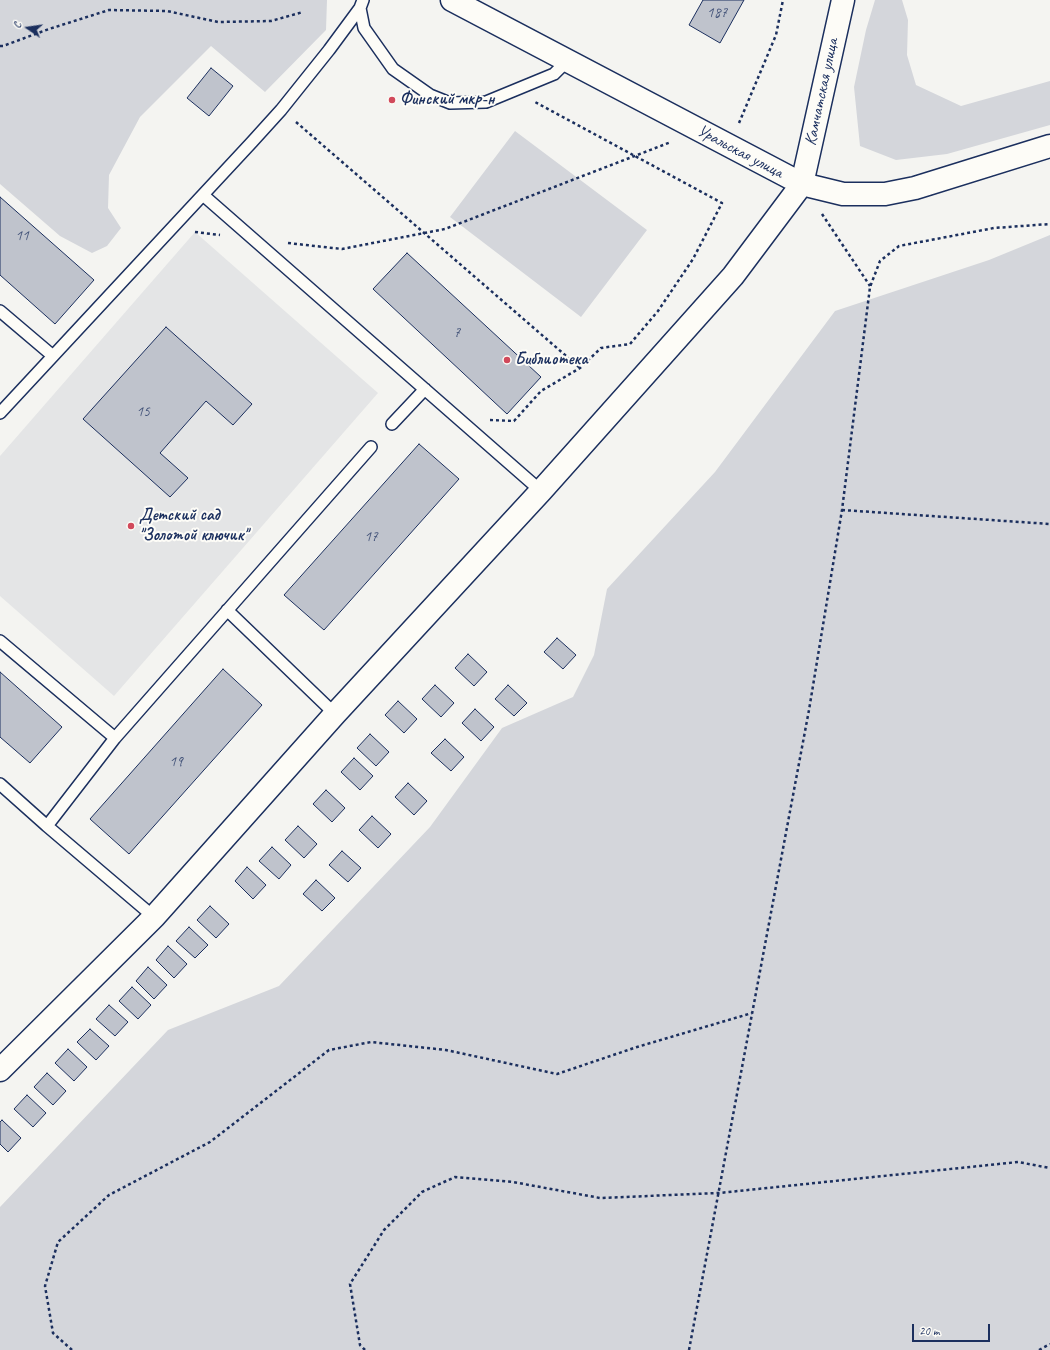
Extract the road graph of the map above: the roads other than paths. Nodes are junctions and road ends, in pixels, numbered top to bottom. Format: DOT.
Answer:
graph roads {
  1 [pos="452,0"];
  2 [pos="843,0"];
  3 [pos="361,4"];
  4 [pos="567,61"];
  5 [pos="1050,146"];
  6 [pos="802,184"];
  7 [pos="203,195"];
  8 [pos="0,311"];
  9 [pos="53,356"];
  10 [pos="425,389"];
  11 [pos="2,408"];
  12 [pos="392,424"];
  13 [pos="371,447"];
  14 [pos="541,491"];
  15 [pos="228,610"];
  16 [pos="0,641"];
  17 [pos="335,714"];
  18 [pos="115,738"];
  19 [pos="0,784"];
  20 [pos="48,826"];
  21 [pos="154,917"];
  22 [pos="0,1070"];
  1 -- 4 [label="street, Уральская улица"];
  2 -- 6 [label="street, Камчатская улица"];
  3 -- 4 [label="lane"];
  3 -- 7 [label="lane"];
  4 -- 6 [label="street, Уральская улица"];
  5 -- 6 [label="street, Уральская улица"];
  6 -- 14 [label="street"];
  7 -- 9 [label="lane"];
  7 -- 10 [label="lane"];
  8 -- 9 [label="lane"];
  9 -- 11 [label="lane"];
  10 -- 12 [label="lane"];
  10 -- 14 [label="lane"];
  13 -- 15 [label="lane"];
  14 -- 17 [label="street"];
  15 -- 17 [label="lane"];
  15 -- 18 [label="lane"];
  16 -- 18 [label="lane"];
  17 -- 21 [label="street"];
  18 -- 20 [label="lane"];
  19 -- 20 [label="lane"];
  20 -- 21 [label="lane"];
  21 -- 22 [label="street"];
}
